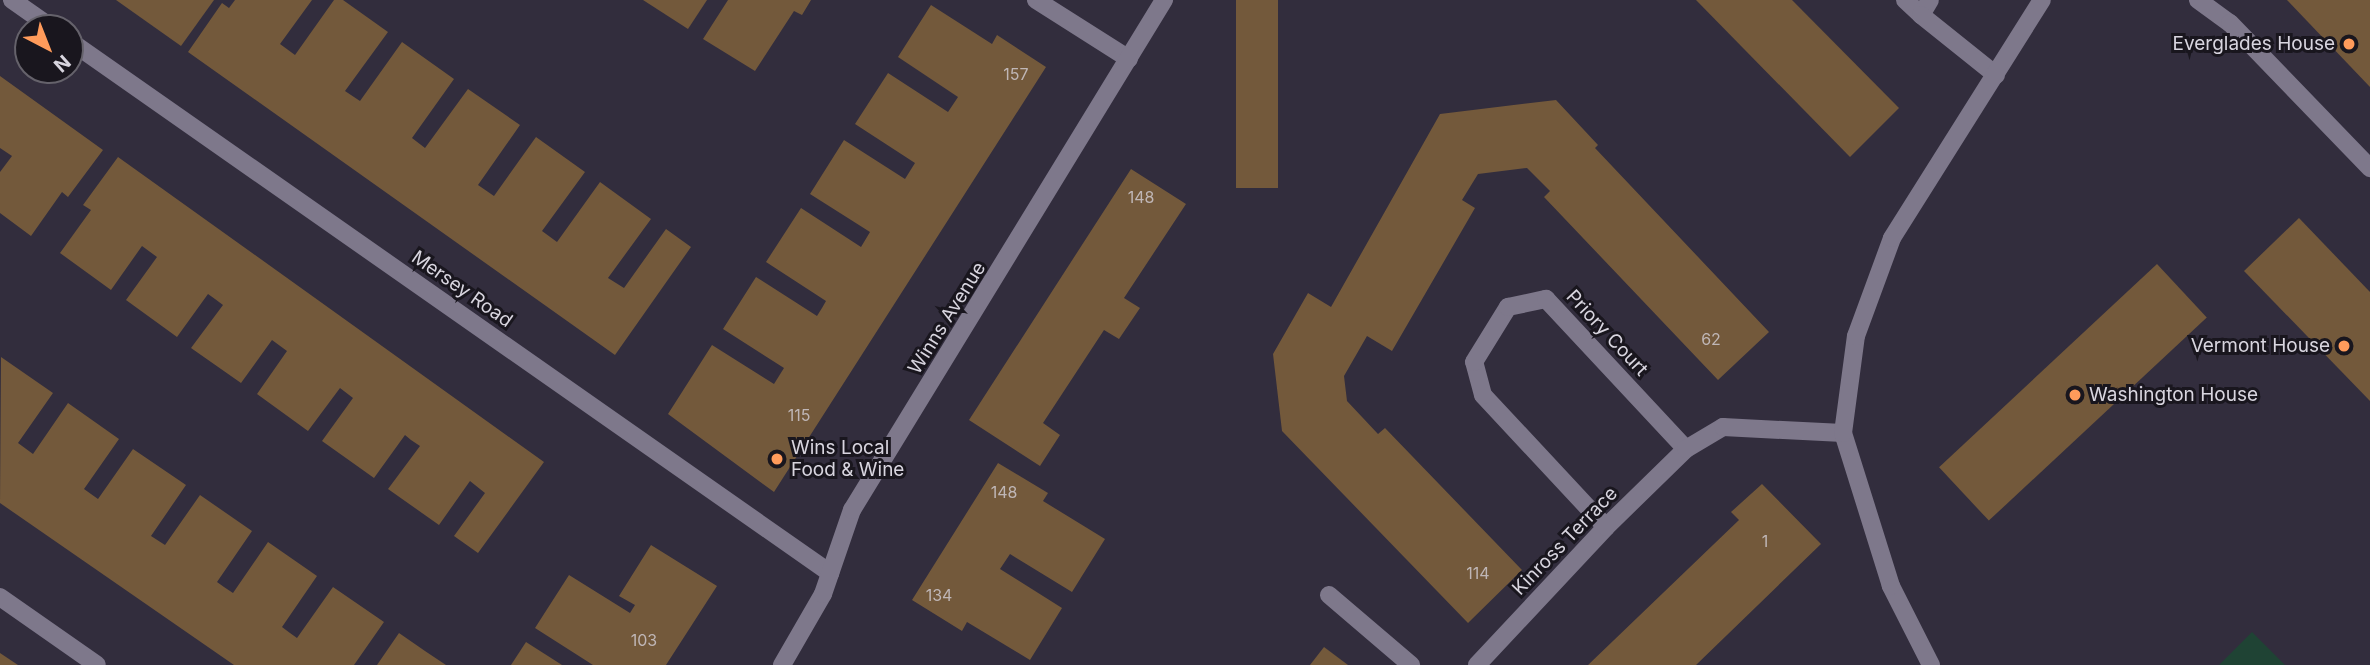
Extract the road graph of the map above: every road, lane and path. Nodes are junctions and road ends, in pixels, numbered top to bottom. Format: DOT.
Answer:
graph roads {
  1 [pos="12,0"];
  2 [pos="1036,0"];
  3 [pos="1164,0"];
  4 [pos="1905,0"];
  5 [pos="2042,0"];
  6 [pos="2198,0"];
  7 [pos="1925,8"];
  8 [pos="32,14"];
  9 [pos="84,51"];
  10 [pos="1129,59"];
  11 [pos="1996,75"];
  12 [pos="2370,168"];
  13 [pos="1843,433"];
  14 [pos="1686,449"];
  15 [pos="1606,527"];
  16 [pos="830,573"];
  17 [pos="1329,594"];
  18 [pos="0,597"];
  19 [pos="97,665"];
  20 [pos="782,665"];
  21 [pos="1411,665"];
  22 [pos="1477,665"];
  23 [pos="1931,665"];
  1 -- 8 [label="street"];
  2 -- 10 [label="street"];
  3 -- 10 [label="street, Winns Avenue"];
  4 -- 7 [label="street"];
  5 -- 11 [label="street"];
  6 -- 12 [label="street"];
  7 -- 11 [label="street"];
  9 -- 16 [label="street, Mersey Road"];
  10 -- 16 [label="street, Winns Avenue"];
  11 -- 13 [label="street"];
  13 -- 14 [label="street"];
  13 -- 23 [label="street"];
  14 -- 15 [label="street, Kinross Terrace"];
  14 -- 15 [label="street, Priory Court"];
  15 -- 22 [label="street, Kinross Terrace"];
  16 -- 20 [label="street, Winns Avenue"];
  17 -- 21 [label="street"];
  18 -- 19 [label="street"];
}
